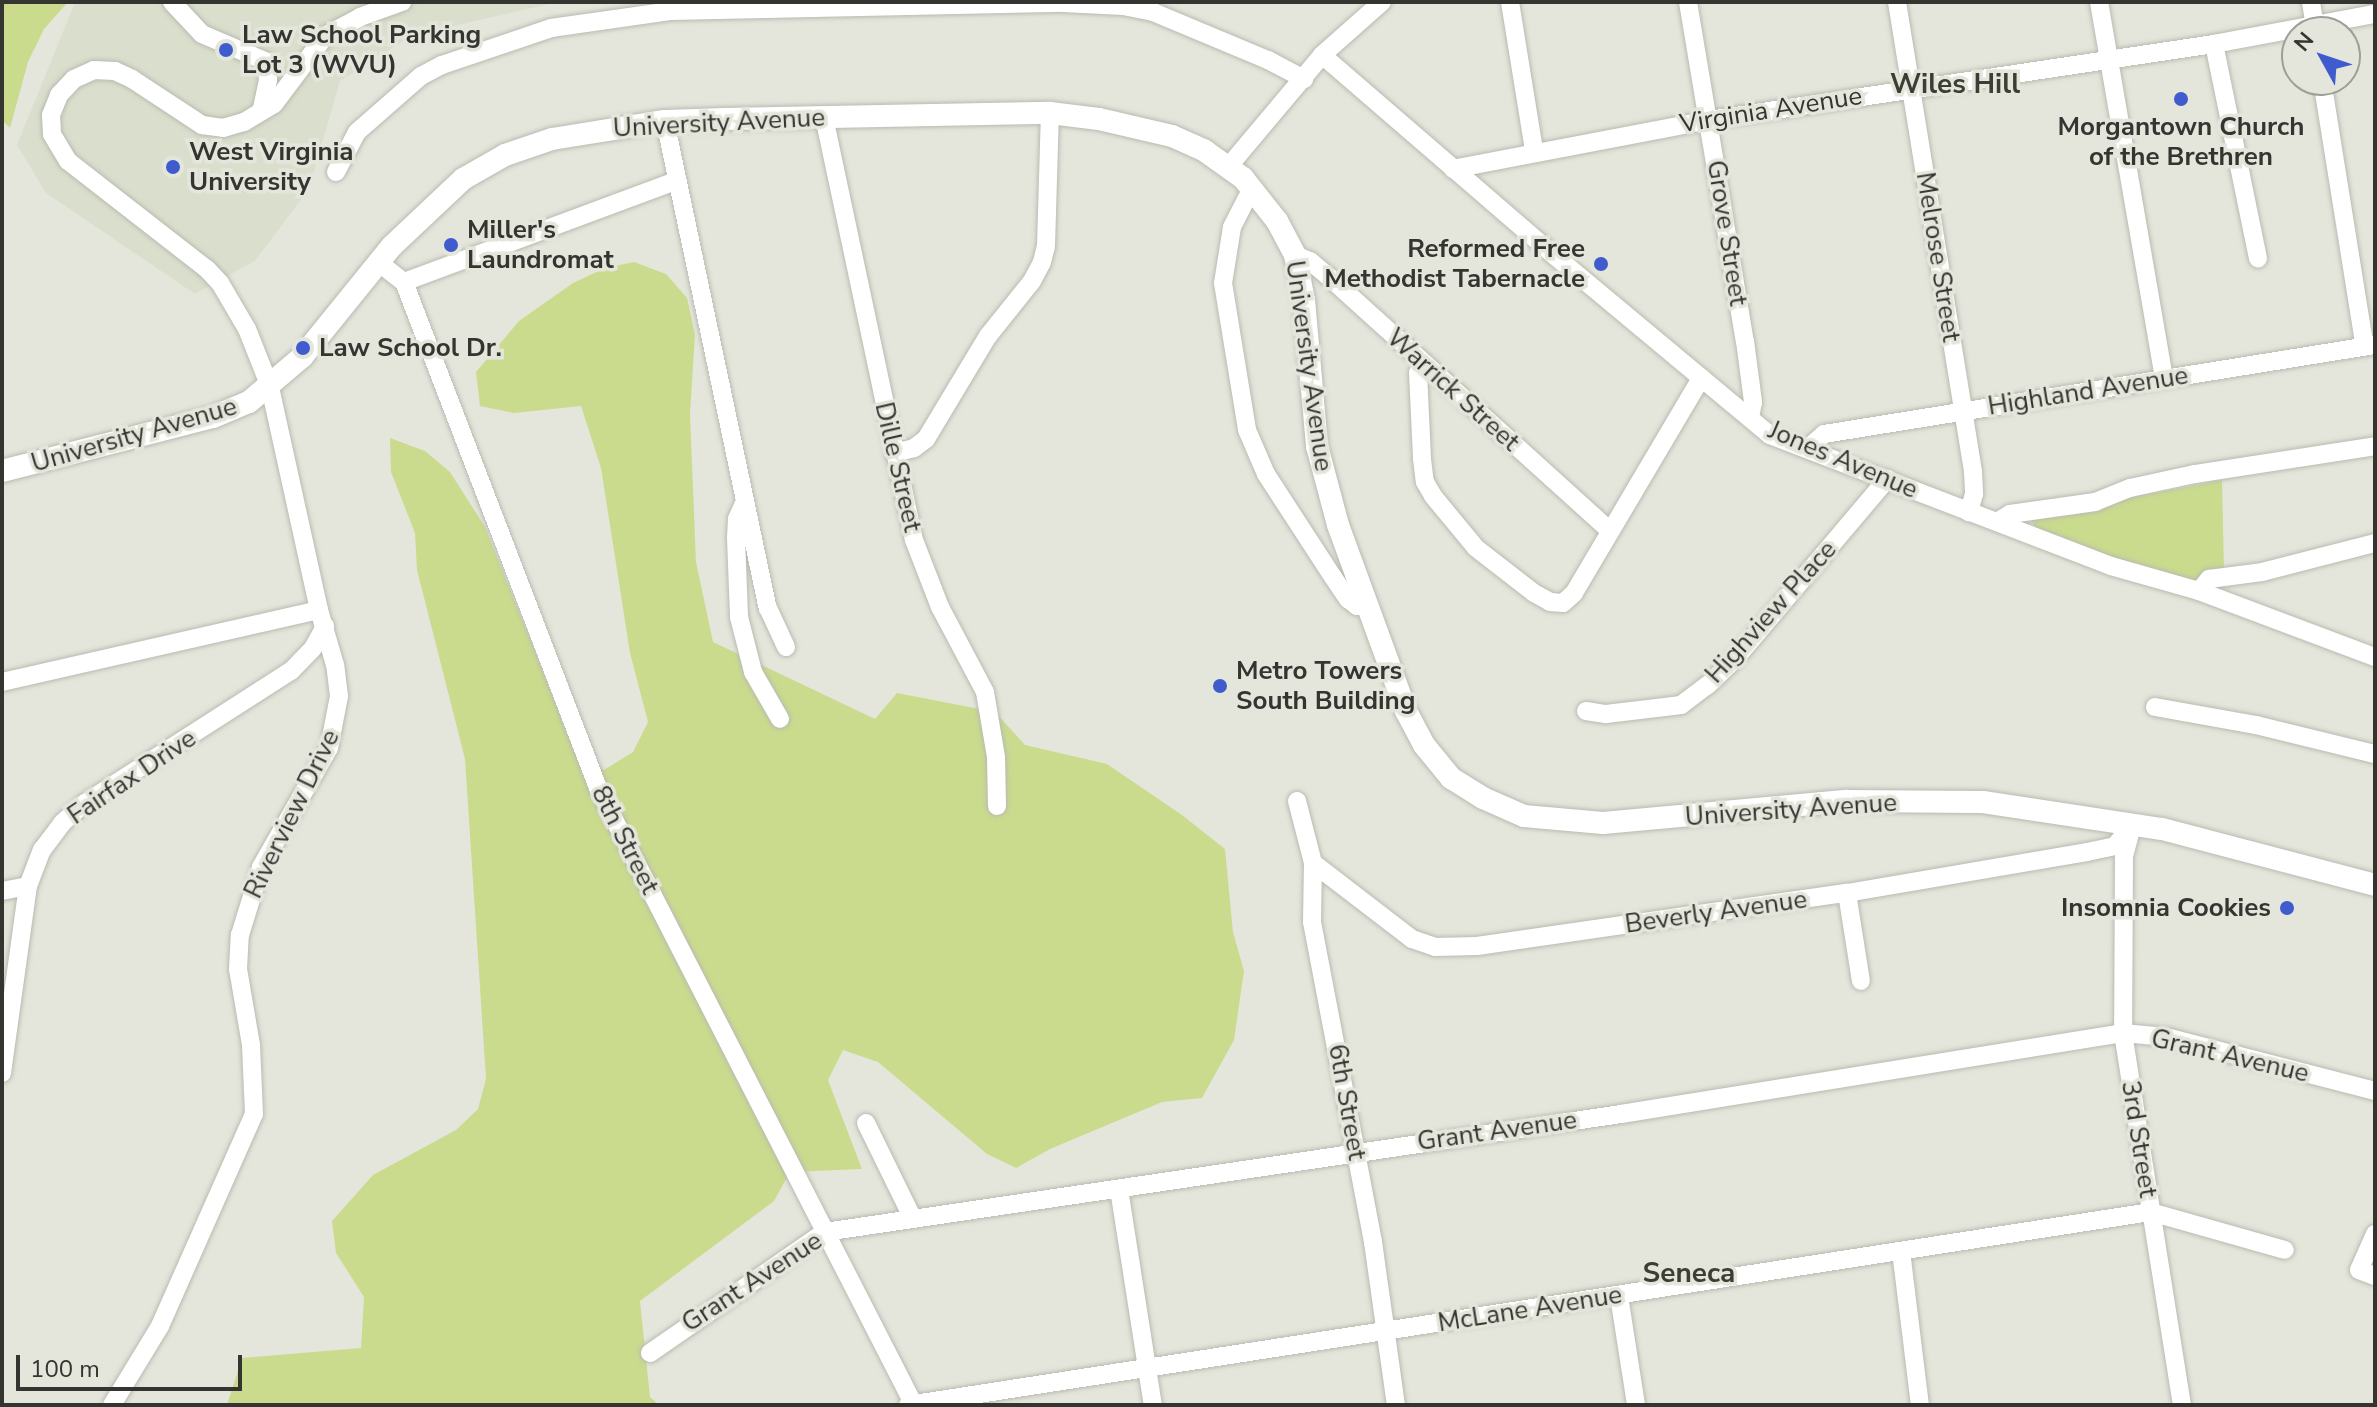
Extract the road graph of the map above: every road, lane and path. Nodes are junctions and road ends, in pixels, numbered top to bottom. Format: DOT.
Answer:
graph roads {
  1 [pos="172,2"];
  2 [pos="402,2"];
  3 [pos="1382,2"];
  4 [pos="1510,2"];
  5 [pos="1688,2"];
  6 [pos="1897,2"];
  7 [pos="2099,2"];
  8 [pos="2281,33"];
  9 [pos="2214,44"];
  10 [pos="1322,55"];
  11 [pos="2109,60"];
  12 [pos="1304,79"];
  13 [pos="1911,87"];
  14 [pos="2325,96"];
  15 [pos="262,109"];
  16 [pos="1050,113"];
  17 [pos="824,117"];
  18 [pos="1709,120"];
  19 [pos="665,121"];
  20 [pos="1534,151"];
  21 [pos="1229,166"];
  22 [pos="1453,169"];
  23 [pos="336,172"];
  24 [pos="675,181"];
  25 [pos="1252,188"];
  26 [pos="1295,255"];
  27 [pos="2258,259"];
  28 [pos="378,262"];
  29 [pos="404,282"];
  30 [pos="2370,346"];
  31 [pos="1423,363"];
  32 [pos="1701,378"];
  33 [pos="2164,378"];
  34 [pos="270,387"];
  35 [pos="1963,411"];
  36 [pos="1750,417"];
  37 [pos="2375,446"];
  38 [pos="1807,449"];
  39 [pos="894,453"];
  40 [pos="2,471"];
  41 [pos="1887,479"];
  42 [pos="745,501"];
  43 [pos="1969,512"];
  44 [pos="1997,522"];
  45 [pos="1609,530"];
  46 [pos="2375,543"];
  47 [pos="2199,591"];
  48 [pos="1367,603"];
  49 [pos="322,618"];
  50 [pos="786,647"];
  51 [pos="2375,657"];
  52 [pos="2,682"];
  53 [pos="2155,707"];
  54 [pos="1586,711"];
  55 [pos="780,719"];
  56 [pos="2375,754"];
  57 [pos="1297,801"];
  58 [pos="997,806"];
  59 [pos="2133,824"];
  60 [pos="1313,863"];
  61 [pos="2375,885"];
  62 [pos="28,886"];
  63 [pos="2,891"];
  64 [pos="1847,893"];
  65 [pos="1861,981"];
  66 [pos="2123,1033"];
  67 [pos="2,1073"];
  68 [pos="2375,1091"];
  69 [pos="866,1123"];
  70 [pos="1355,1151"];
  71 [pos="1119,1189"];
  72 [pos="2151,1212"];
  73 [pos="913,1219"];
  74 [pos="825,1232"];
  75 [pos="2375,1234"];
  76 [pos="2285,1250"];
  77 [pos="1901,1251"];
  78 [pos="2367,1273"];
  79 [pos="1619,1296"];
  80 [pos="1384,1331"];
  81 [pos="650,1353"];
  82 [pos="1148,1369"];
  83 [pos="112,1405"];
  84 [pos="912,1405"];
  85 [pos="1153,1405"];
  86 [pos="1396,1405"];
  87 [pos="1636,1405"];
  88 [pos="1920,1405"];
  89 [pos="2182,1405"];
  1 -- 15 [label="street"];
  2 -- 15 [label="street"];
  3 -- 10 [label="street"];
  4 -- 20 [label="street"];
  5 -- 18 [label="street, Grove Street"];
  6 -- 13 [label="street, Melrose Street"];
  7 -- 11 [label="street"];
  8 -- 9 [label="street, Virginia Avenue"];
  9 -- 11 [label="street, Virginia Avenue"];
  9 -- 27 [label="street"];
  10 -- 12 [label="street"];
  10 -- 22 [label="street, Jones Avenue"];
  11 -- 13 [label="street, Virginia Avenue"];
  11 -- 33 [label="street"];
  12 -- 21 [label="street"];
  12 -- 23 [label="street"];
  13 -- 18 [label="street, Virginia Avenue"];
  13 -- 35 [label="street, Melrose Street"];
  14 -- 30 [label="street"];
  15 -- 34 [label="street, Riverview Drive"];
  16 -- 17 [label="street, University Avenue"];
  16 -- 21 [label="street, University Avenue"];
  16 -- 39 [label="street"];
  17 -- 19 [label="street, University Avenue"];
  17 -- 39 [label="street, Dille Street"];
  18 -- 20 [label="street, Virginia Avenue"];
  18 -- 36 [label="street, Grove Street"];
  19 -- 24 [label="street"];
  19 -- 28 [label="street, University Avenue"];
  20 -- 22 [label="street, Virginia Avenue"];
  21 -- 25 [label="street, University Avenue"];
  22 -- 32 [label="street, Jones Avenue"];
  24 -- 29 [label="street"];
  24 -- 42 [label="street"];
  25 -- 26 [label="street, University Avenue"];
  25 -- 48 [label="street"];
  26 -- 31 [label="street, Warrick Street"];
  26 -- 48 [label="street, University Avenue"];
  28 -- 29 [label="street"];
  28 -- 34 [label="street, University Avenue"];
  29 -- 74 [label="street, 8th Street"];
  30 -- 33 [label="street, Highland Avenue"];
  31 -- 45 [label="street, Warrick Street"];
  31 -- 45 [label="street"];
  32 -- 36 [label="street, Jones Avenue"];
  32 -- 45 [label="street"];
  33 -- 35 [label="street, Highland Avenue"];
  34 -- 40 [label="street, University Avenue"];
  34 -- 49 [label="street, Riverview Drive"];
  35 -- 38 [label="street, Highland Avenue"];
  35 -- 43 [label="street, Melrose Street"];
  36 -- 38 [label="street, Jones Avenue"];
  37 -- 44 [label="street"];
  38 -- 41 [label="street, Jones Avenue"];
  39 -- 58 [label="street, Dille Street"];
  41 -- 43 [label="street, Jones Avenue"];
  41 -- 54 [label="street, Highview Place"];
  42 -- 50 [label="street"];
  42 -- 55 [label="street"];
  43 -- 44 [label="street, Jones Avenue"];
  44 -- 47 [label="street, Jones Avenue"];
  46 -- 47 [label="street"];
  47 -- 51 [label="street, Jones Avenue"];
  48 -- 59 [label="street, University Avenue"];
  49 -- 52 [label="street"];
  49 -- 62 [label="street, Fairfax Drive"];
  49 -- 83 [label="street, Riverview Drive"];
  53 -- 56 [label="street"];
  57 -- 60 [label="street, 6th Street"];
  59 -- 61 [label="street, University Avenue"];
  59 -- 64 [label="street, Beverly Avenue"];
  59 -- 66 [label="street, 3rd Street"];
  60 -- 64 [label="street, Beverly Avenue"];
  60 -- 70 [label="street, 6th Street"];
  62 -- 63 [label="street"];
  62 -- 67 [label="street, Fairfax Drive"];
  64 -- 65 [label="street"];
  66 -- 68 [label="street, Grant Avenue"];
  66 -- 70 [label="street, Grant Avenue"];
  66 -- 72 [label="street, 3rd Street"];
  69 -- 73 [label="street"];
  70 -- 71 [label="street, Grant Avenue"];
  70 -- 80 [label="street, 6th Street"];
  71 -- 73 [label="street, Grant Avenue"];
  71 -- 82 [label="street"];
  72 -- 76 [label="street, McLane Avenue"];
  72 -- 77 [label="street, McLane Avenue"];
  72 -- 89 [label="street, 3rd Street"];
  73 -- 74 [label="street, Grant Avenue"];
  74 -- 81 [label="street, Grant Avenue"];
  74 -- 84 [label="street, 8th Street"];
  75 -- 78 [label="street"];
  77 -- 79 [label="street, McLane Avenue"];
  77 -- 88 [label="street"];
  79 -- 80 [label="street, McLane Avenue"];
  79 -- 87 [label="street"];
  80 -- 82 [label="street, McLane Avenue"];
  80 -- 86 [label="street, 6th Street"];
  82 -- 84 [label="street, McLane Avenue"];
  82 -- 85 [label="street"];
}
